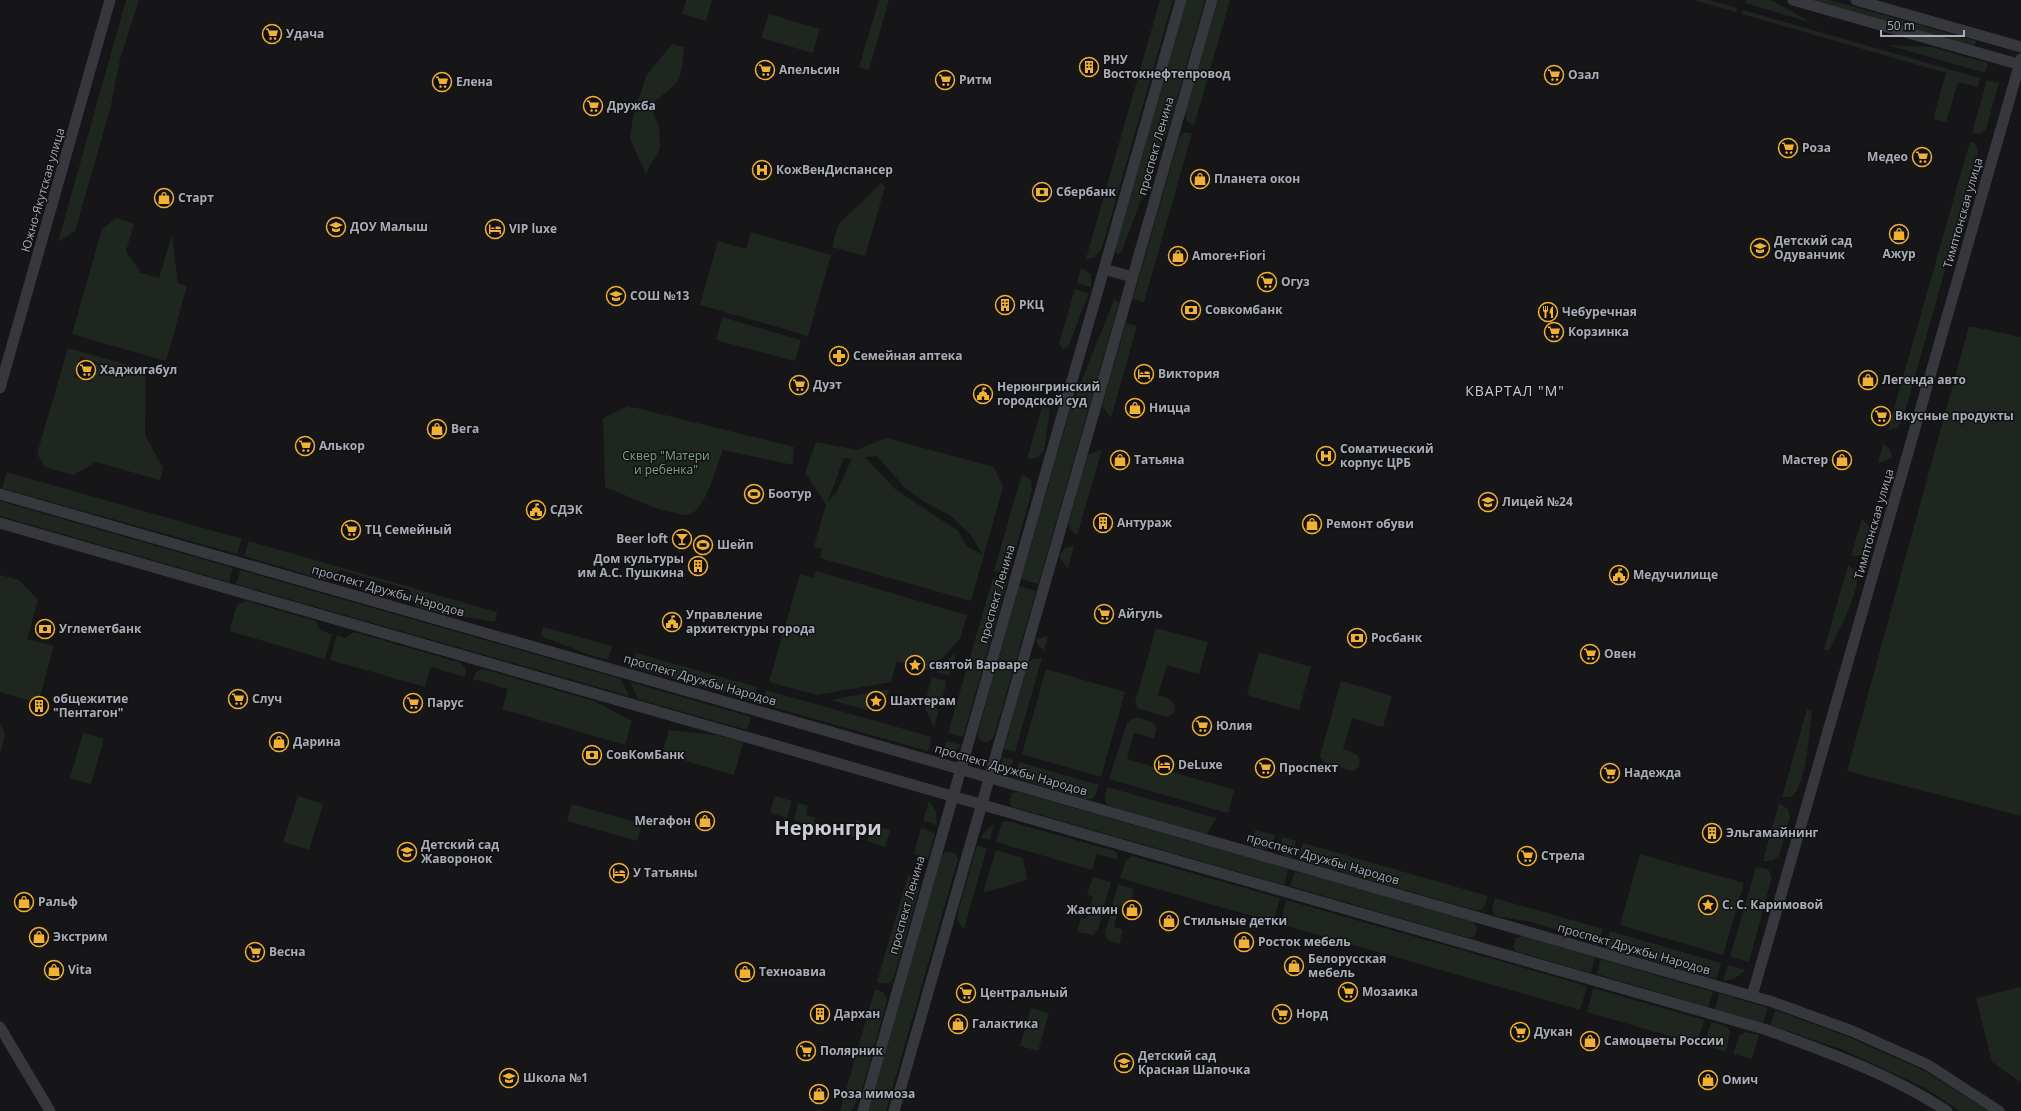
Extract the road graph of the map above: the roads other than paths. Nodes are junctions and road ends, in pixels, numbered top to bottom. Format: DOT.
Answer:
graph roads {
  1 [pos="110,0"];
  2 [pos="1181,0"];
  3 [pos="1212,0"];
  4 [pos="1793,0"];
  5 [pos="1856,0"];
  6 [pos="2021,47"];
  7 [pos="2020,63"];
  8 [pos="1104,269"];
  9 [pos="1132,277"];
  10 [pos="0,388"];
  11 [pos="0,494"];
  12 [pos="0,523"];
  13 [pos="960,768"];
  14 [pos="989,777"];
  15 [pos="952,796"];
  16 [pos="981,804"];
  17 [pos="1752,996"];
  18 [pos="0,1027"];
  19 [pos="50,1111"];
  20 [pos="863,1111"];
  21 [pos="894,1111"];
  22 [pos="1947,1111"];
  23 [pos="1999,1111"];
  1 -- 10 [label="street, Южно-Якутская улица"];
  2 -- 8 [label="street, проспект Ленина"];
  3 -- 9 [label="street, проспект Ленина"];
  4 -- 7 [label="street"];
  5 -- 6 [label="street"];
  7 -- 17 [label="street, Тимптонская улица"];
  8 -- 9 [label="street"];
  8 -- 13 [label="street, проспект Ленина"];
  9 -- 14 [label="street, проспект Ленина"];
  11 -- 13 [label="street, проспект Дружбы Народов"];
  12 -- 15 [label="street"];
  13 -- 14 [label="street, проспект Дружбы Народов"];
  13 -- 15 [label="street, проспект Ленина"];
  14 -- 16 [label="street, проспект Ленина"];
  14 -- 17 [label="street, проспект Дружбы Народов"];
  15 -- 16 [label="street"];
  15 -- 20 [label="street, проспект Ленина"];
  16 -- 21 [label="street, проспект Ленина"];
  16 -- 22 [label="street"];
  17 -- 23 [label="street, проспект Дружбы Народов"];
  18 -- 19 [label="street"];
}
